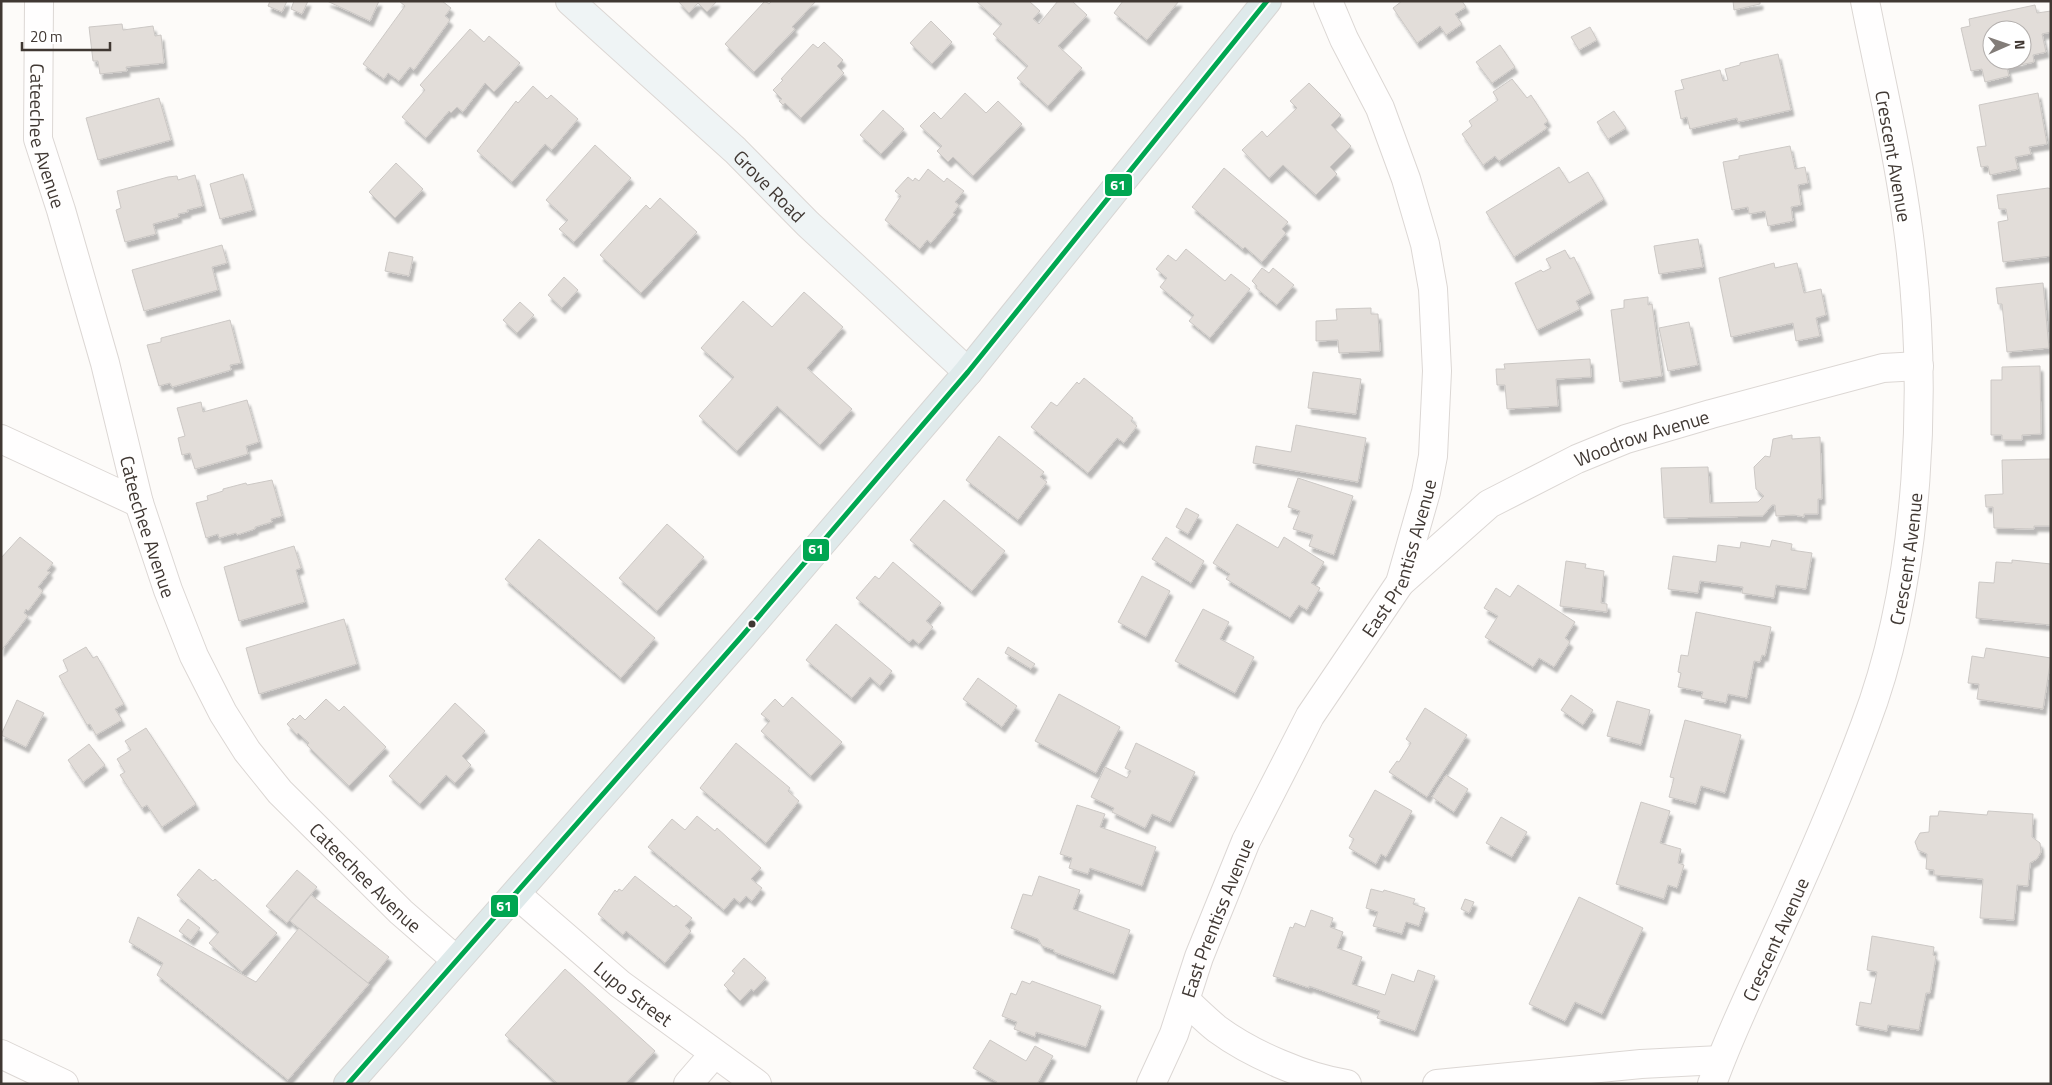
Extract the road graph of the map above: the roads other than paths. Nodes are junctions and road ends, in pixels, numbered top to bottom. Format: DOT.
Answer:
graph roads {
  1 [pos="38,1"];
  2 [pos="570,1"];
  3 [pos="1267,1"];
  4 [pos="1328,1"];
  5 [pos="1864,1"];
  6 [pos="1919,366"];
  7 [pos="968,372"];
  8 [pos="1,439"];
  9 [pos="139,503"];
  10 [pos="1400,583"];
  11 [pos="516,894"];
  12 [pos="456,960"];
  13 [pos="1186,1001"];
  14 [pos="1,1054"];
  15 [pos="714,1054"];
  16 [pos="1716,1072"];
  17 [pos="1448,1083"];
  18 [pos="64,1084"];
  19 [pos="348,1084"];
  20 [pos="688,1084"];
  21 [pos="757,1084"];
  22 [pos="1151,1084"];
  23 [pos="1347,1084"];
  1 -- 9 [label="street, Cateechee Avenue"];
  2 -- 7 [label="main road, Grove Road"];
  3 -- 7 [label="main road"];
  4 -- 10 [label="street, East Prentiss Avenue"];
  5 -- 6 [label="street, Crescent Avenue"];
  6 -- 10 [label="street, Woodrow Avenue"];
  6 -- 16 [label="street, Crescent Avenue"];
  7 -- 11 [label="main road"];
  8 -- 9 [label="street"];
  9 -- 12 [label="street, Cateechee Avenue"];
  10 -- 13 [label="street, East Prentiss Avenue"];
  11 -- 12 [label="main road"];
  11 -- 15 [label="street, Lupo Street"];
  12 -- 19 [label="main road"];
  13 -- 22 [label="street, East Prentiss Avenue"];
  13 -- 23 [label="street"];
  14 -- 18 [label="street"];
  15 -- 20 [label="street"];
  15 -- 21 [label="street, Lupo Street"];
  16 -- 17 [label="street"];
}
